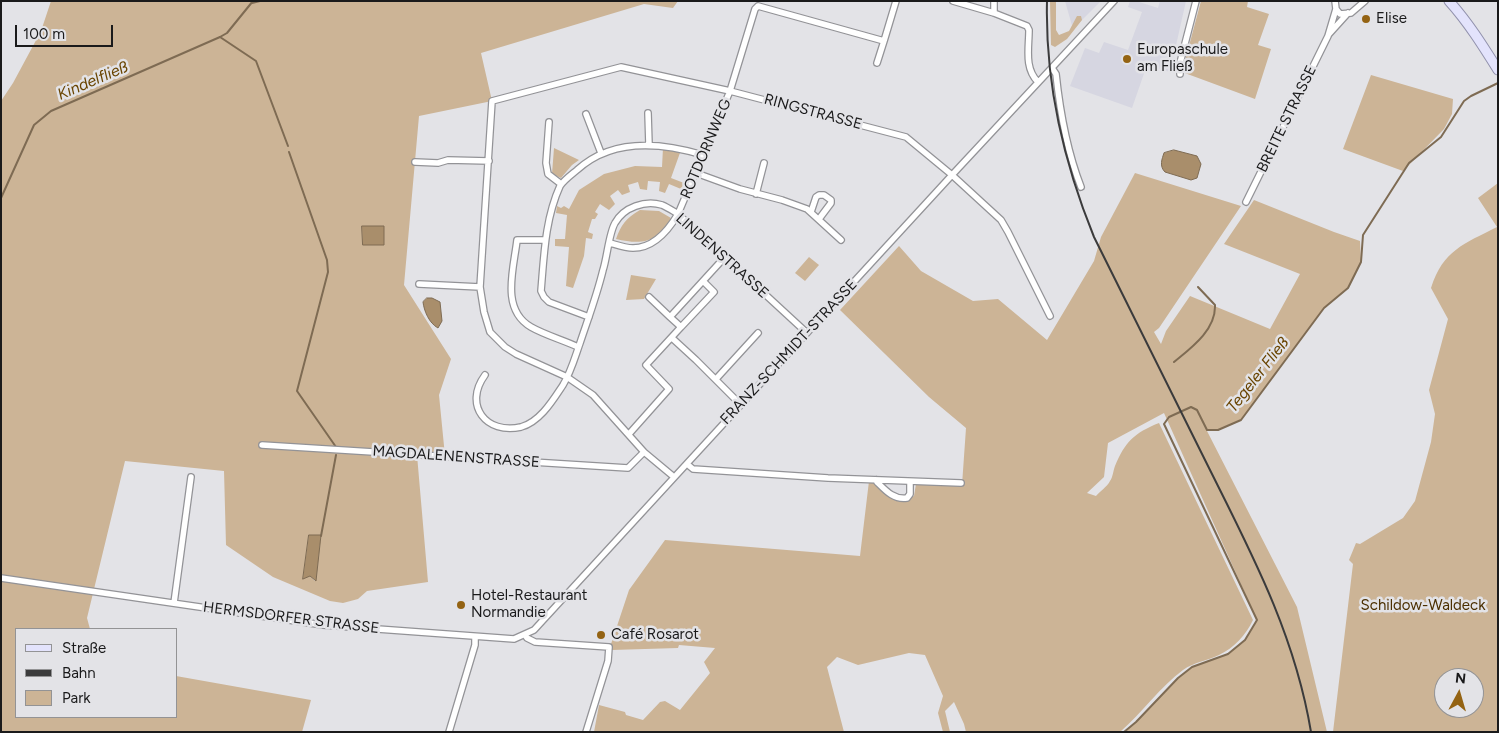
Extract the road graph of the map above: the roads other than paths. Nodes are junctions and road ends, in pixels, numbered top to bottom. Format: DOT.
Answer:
graph roads {
  1 [pos="896,1"];
  2 [pos="953,1"];
  3 [pos="994,1"];
  4 [pos="1114,1"];
  5 [pos="1196,1"];
  6 [pos="1335,1"];
  7 [pos="1364,1"];
  8 [pos="1448,1"];
  9 [pos="1336,9"];
  10 [pos="994,13"];
  11 [pos="1348,14"];
  12 [pos="1328,36"];
  13 [pos="884,41"];
  14 [pos="877,63"];
  15 [pos="1052,68"];
  16 [pos="1498,70"];
  17 [pos="1180,74"];
  18 [pos="1038,82"];
  19 [pos="730,91"];
  20 [pos="648,113"];
  21 [pos="586,114"];
  22 [pos="548,122"];
  23 [pos="649,145"];
  24 [pos="601,153"];
  25 [pos="703,155"];
  26 [pos="489,161"];
  27 [pos="415,162"];
  28 [pos="764,163"];
  29 [pos="696,173"];
  30 [pos="952,175"];
  31 [pos="561,184"];
  32 [pos="1081,186"];
  33 [pos="756,194"];
  34 [pos="1246,202"];
  35 [pos="811,212"];
  36 [pos="678,214"];
  37 [pos="819,219"];
  38 [pos="546,240"];
  39 [pos="841,240"];
  40 [pos="610,243"];
  41 [pos="724,258"];
  42 [pos="703,281"];
  43 [pos="419,284"];
  44 [pos="480,286"];
  45 [pos="649,297"];
  46 [pos="1050,316"];
  47 [pos="589,317"];
  48 [pos="670,317"];
  49 [pos="681,327"];
  50 [pos="758,333"];
  51 [pos="807,333"];
  52 [pos="672,338"];
  53 [pos="578,347"];
  54 [pos="485,375"];
  55 [pos="567,377"];
  56 [pos="716,379"];
  57 [pos="741,405"];
  58 [pos="629,434"];
  59 [pos="262,445"];
  60 [pos="644,452"];
  61 [pos="687,464"];
  62 [pos="192,477"];
  63 [pos="674,477"];
  64 [pos="876,480"];
  65 [pos="910,482"];
  66 [pos="961,483"];
  67 [pos="1,578"];
  68 [pos="174,603"];
  69 [pos="525,635"];
  70 [pos="475,637"];
  71 [pos="449,732"];
  72 [pos="586,732"];
  1 -- 13 [label="street"];
  2 -- 10 [label="street"];
  3 -- 10 [label="street"];
  4 -- 15 [label="street, FRANZ-SCHMIDT-STRASSE"];
  5 -- 17 [label="street"];
  6 -- 9 [label="street, BREITE STRASSE"];
  7 -- 11 [label="street, BREITE STRASSE"];
  8 -- 16 [label="main road"];
  9 -- 11 [label="street"];
  9 -- 12 [label="street, BREITE STRASSE"];
  10 -- 18 [label="street"];
  11 -- 12 [label="street, BREITE STRASSE"];
  12 -- 34 [label="street, BREITE STRASSE"];
  13 -- 14 [label="street"];
  13 -- 19 [label="street, ROTDORNWEG"];
  15 -- 18 [label="street, FRANZ-SCHMIDT-STRASSE"];
  15 -- 32 [label="street"];
  18 -- 30 [label="street, FRANZ-SCHMIDT-STRASSE"];
  19 -- 25 [label="street, ROTDORNWEG"];
  19 -- 26 [label="street, RINGSTRASSE"];
  19 -- 30 [label="street, RINGSTRASSE"];
  20 -- 23 [label="street"];
  21 -- 24 [label="street"];
  22 -- 31 [label="street"];
  23 -- 24 [label="street"];
  23 -- 25 [label="street"];
  24 -- 31 [label="street"];
  25 -- 29 [label="street, ROTDORNWEG"];
  26 -- 27 [label="street"];
  26 -- 44 [label="street"];
  28 -- 33 [label="street"];
  29 -- 33 [label="street"];
  29 -- 36 [label="street, ROTDORNWEG"];
  30 -- 46 [label="street, RINGSTRASSE"];
  30 -- 51 [label="street, FRANZ-SCHMIDT-STRASSE"];
  31 -- 38 [label="street"];
  33 -- 35 [label="street"];
  35 -- 37 [label="street"];
  35 -- 37 [label="street"];
  36 -- 40 [label="street, ROTDORNWEG"];
  36 -- 40 [label="street, LINDENSTRASSE"];
  36 -- 41 [label="street, LINDENSTRASSE"];
  37 -- 39 [label="street"];
  38 -- 47 [label="street"];
  38 -- 53 [label="street"];
  40 -- 47 [label="street, LINDENSTRASSE"];
  41 -- 42 [label="street"];
  41 -- 51 [label="street, LINDENSTRASSE"];
  42 -- 48 [label="street"];
  42 -- 49 [label="street"];
  43 -- 44 [label="street"];
  44 -- 55 [label="street"];
  45 -- 48 [label="street"];
  47 -- 53 [label="street, LINDENSTRASSE"];
  48 -- 49 [label="street"];
  49 -- 52 [label="street"];
  50 -- 56 [label="street"];
  51 -- 57 [label="street, FRANZ-SCHMIDT-STRASSE"];
  52 -- 56 [label="street"];
  52 -- 58 [label="street"];
  53 -- 55 [label="street, LINDENSTRASSE"];
  54 -- 55 [label="street, LINDENSTRASSE"];
  55 -- 58 [label="street"];
  56 -- 57 [label="street"];
  57 -- 61 [label="street, FRANZ-SCHMIDT-STRASSE"];
  58 -- 60 [label="street"];
  59 -- 60 [label="street, MAGDALENENSTRASSE"];
  60 -- 63 [label="street"];
  61 -- 63 [label="street, FRANZ-SCHMIDT-STRASSE"];
  61 -- 64 [label="street"];
  62 -- 68 [label="street"];
  63 -- 69 [label="street, FRANZ-SCHMIDT-STRASSE"];
  64 -- 65 [label="street"];
  64 -- 65 [label="street"];
  65 -- 66 [label="street"];
  67 -- 68 [label="street, HERMSDORFER STRASSE"];
  68 -- 70 [label="street, HERMSDORFER STRASSE"];
  69 -- 70 [label="street, HERMSDORFER STRASSE"];
  69 -- 72 [label="street, HERMSDORFER STRASSE"];
  70 -- 71 [label="street"];
}
